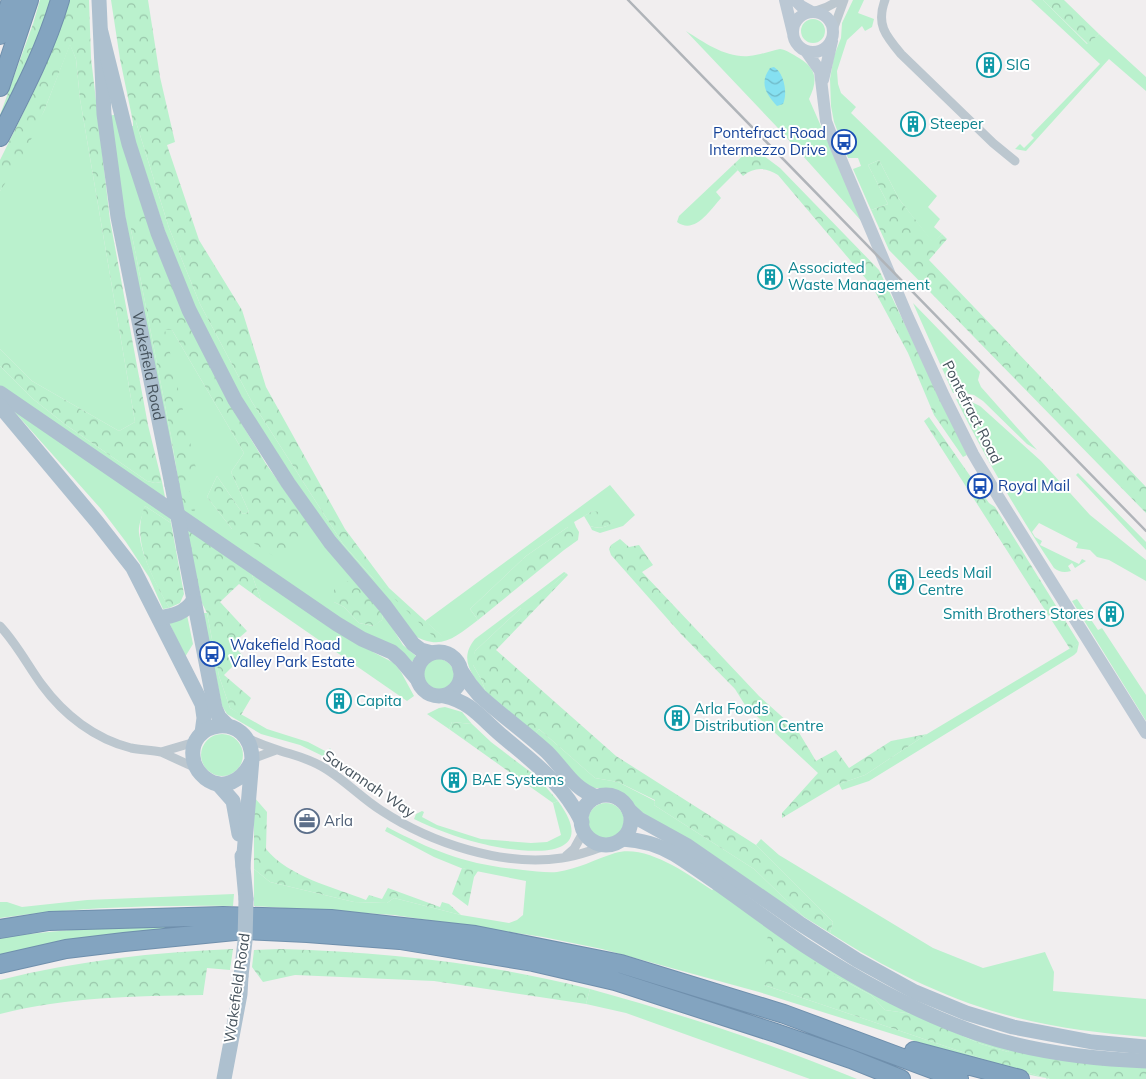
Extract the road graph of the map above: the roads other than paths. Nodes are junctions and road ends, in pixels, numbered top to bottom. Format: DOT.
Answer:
graph roads {
  1 [pos="11,0"];
  2 [pos="29,0"];
  3 [pos="60,0"];
  4 [pos="99,0"];
  5 [pos="785,0"];
  6 [pos="795,0"];
  7 [pos="842,0"];
  8 [pos="885,0"];
  9 [pos="812,12"];
  10 [pos="101,32"];
  11 [pos="793,33"];
  12 [pos="833,34"];
  13 [pos="0,35"];
  14 [pos="806,50"];
  15 [pos="822,83"];
  16 [pos="0,87"];
  17 [pos="0,137"];
  18 [pos="1015,161"];
  19 [pos="0,392"];
  20 [pos="0,406"];
  21 [pos="194,601"];
  22 [pos="159,618"];
  23 [pos="0,626"];
  24 [pos="432,653"];
  25 [pos="460,669"];
  26 [pos="417,679"];
  27 [pos="444,696"];
  28 [pos="226,725"];
  29 [pos="1146,733"];
  30 [pos="198,737"];
  31 [pos="247,738"];
  32 [pos="276,750"];
  33 [pos="161,752"];
  34 [pos="251,760"];
  35 [pos="196,768"];
  36 [pos="218,784"];
  37 [pos="597,797"];
  38 [pos="629,810"];
  39 [pos="583,826"];
  40 [pos="616,842"];
  41 [pos="564,858"];
  42 [pos="243,866"];
  43 [pos="0,929"];
  44 [pos="0,964"];
  45 [pos="784,1014"];
  46 [pos="776,1034"];
  47 [pos="1146,1047"];
  48 [pos="1146,1061"];
  49 [pos="224,1079"];
  50 [pos="883,1079"];
  51 [pos="901,1079"];
  52 [pos="959,1079"];
  53 [pos="1020,1079"];
  1 -- 13 [label="highway"];
  2 -- 16 [label="highway"];
  3 -- 17 [label="highway"];
  4 -- 10 [label="main road, Wakefield Road"];
  5 -- 11 [label="main road"];
  6 -- 9 [label="main road"];
  7 -- 9 [label="street"];
  7 -- 12 [label="street"];
  8 -- 18 [label="street"];
  9 -- 11 [label="main road"];
  9 -- 12 [label="main road"];
  10 -- 21 [label="main road, Wakefield Road, bridge"];
  10 -- 24 [label="main road"];
  11 -- 14 [label="main road"];
  12 -- 14 [label="main road"];
  12 -- 15 [label="main road, Pontefract Road"];
  14 -- 15 [label="main road, Pontefract Road"];
  15 -- 29 [label="main road, Pontefract Road"];
  19 -- 26 [label="main road"];
  20 -- 22 [label="main road"];
  21 -- 22 [label="main road"];
  21 -- 28 [label="main road, Wakefield Road"];
  22 -- 30 [label="main road"];
  23 -- 33 [label="street"];
  24 -- 25 [label="main road"];
  24 -- 26 [label="main road"];
  25 -- 27 [label="main road"];
  25 -- 37 [label="main road"];
  26 -- 27 [label="main road"];
  27 -- 39 [label="main road"];
  28 -- 30 [label="main road"];
  28 -- 31 [label="main road, Wakefield Road"];
  30 -- 33 [label="street"];
  30 -- 35 [label="main road"];
  31 -- 32 [label="street, Savannah Way"];
  31 -- 34 [label="main road, Wakefield Road"];
  32 -- 34 [label="street"];
  32 -- 41 [label="street, Savannah Way"];
  33 -- 35 [label="street"];
  34 -- 36 [label="main road"];
  34 -- 42 [label="main road, Wakefield Road"];
  35 -- 36 [label="main road, Wakefield Road"];
  36 -- 42 [label="main road, Wakefield Road"];
  37 -- 38 [label="main road"];
  37 -- 39 [label="main road"];
  38 -- 40 [label="main road"];
  38 -- 47 [label="main road"];
  39 -- 40 [label="main road"];
  39 -- 41 [label="street"];
  40 -- 41 [label="street, Savannah Way"];
  40 -- 48 [label="main road"];
  42 -- 49 [label="main road, Wakefield Road, bridge"];
  43 -- 45 [label="highway"];
  44 -- 46 [label="highway"];
  45 -- 52 [label="highway"];
  45 -- 53 [label="highway"];
  46 -- 50 [label="highway"];
  46 -- 51 [label="highway"];
}
